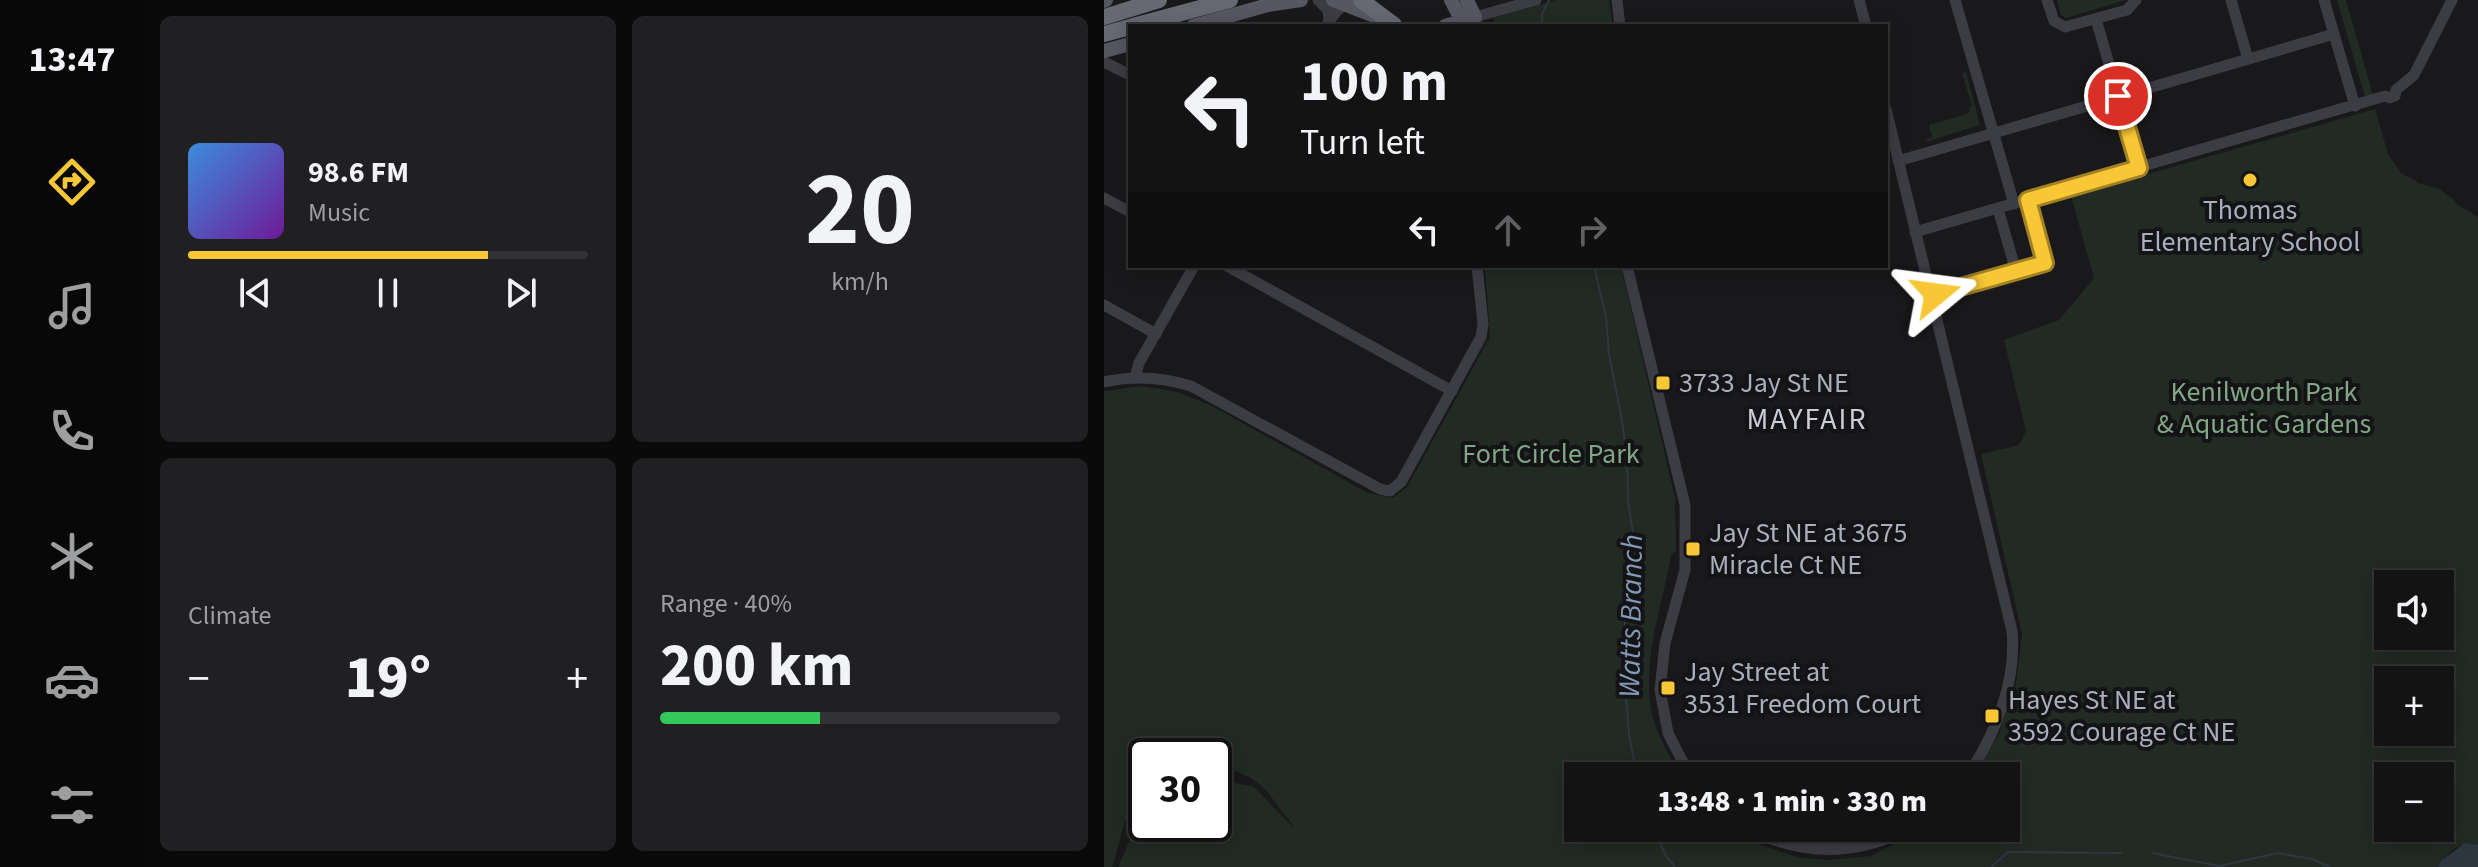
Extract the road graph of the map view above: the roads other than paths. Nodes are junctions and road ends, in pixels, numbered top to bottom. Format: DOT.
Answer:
graph roads {
  1 [pos="1142,0"];
  2 [pos="1159,0"];
  3 [pos="1230,0"];
  4 [pos="1301,0"];
  5 [pos="1318,0"];
  6 [pos="1451,0"];
  7 [pos="1467,0"];
  8 [pos="1617,0"];
  9 [pos="1860,0"];
  10 [pos="1955,0"];
  11 [pos="2047,0"];
  12 [pos="2136,0"];
  13 [pos="2231,0"];
  14 [pos="2324,0"];
  15 [pos="2452,0"];
  16 [pos="1347,1"];
  17 [pos="1533,1"];
  18 [pos="1124,10"];
  19 [pos="1104,17"];
  20 [pos="2096,19"];
  21 [pos="1470,22"];
  22 [pos="1139,24"];
  23 [pos="1200,24"];
  24 [pos="1328,24"];
  25 [pos="1394,24"];
  26 [pos="1620,24"];
  27 [pos="1866,24"];
  28 [pos="1128,27"];
  29 [pos="1104,34"];
  30 [pos="2334,34"];
  31 [pos="1117,48"];
  32 [pos="2248,59"];
  33 [pos="1104,62"];
  34 [pos="1118,68"];
  35 [pos="1128,74"];
  36 [pos="2118,96"];
  37 [pos="2355,106"];
  38 [pos="1888,118"];
  39 [pos="1993,133"];
  40 [pos="1898,161"];
  41 [pos="2139,168"];
  42 [pos="1104,198"];
  43 [pos="2028,200"];
  44 [pos="2014,204"];
  45 [pos="1998,209"];
  46 [pos="1128,211"];
  47 [pos="1915,232"];
  48 [pos="1193,268"];
  49 [pos="1231,268"];
  50 [pos="1477,268"];
  51 [pos="1627,268"];
  52 [pos="2016,271"];
  53 [pos="1931,295"];
  54 [pos="1104,305"];
  55 [pos="1156,334"];
  56 [pos="1135,377"];
  57 [pos="1104,382"];
  58 [pos="1452,391"];
  59 [pos="1683,762"];
  60 [pos="1975,762"];
  61 [pos="1782,842"];
  62 [pos="1878,842"];
  1 -- 18 [label="highway"];
  2 -- 18 [label="highway"];
  3 -- 22 [label="highway"];
  4 -- 23 [label="main road"];
  5 -- 24 [label="street"];
  6 -- 21 [label="main road"];
  7 -- 21 [label="main road"];
  8 -- 26 [label="street"];
  9 -- 27 [label="street"];
  10 -- 39 [label="street"];
  11 -- 20 [label="street"];
  12 -- 20 [label="street"];
  13 -- 32 [label="street"];
  14 -- 30 [label="street"];
  15 -- 37 [label="street"];
  16 -- 24 [label="street"];
  16 -- 25 [label="highway"];
  17 -- 21 [label="street"];
  18 -- 19 [label="highway"];
  20 -- 36 [label="street"];
  28 -- 29 [label="highway"];
  30 -- 32 [label="street"];
  30 -- 37 [label="street"];
  31 -- 34 [label="street"];
  32 -- 36 [label="street"];
  33 -- 34 [label="street"];
  34 -- 35 [label="street"];
  36 -- 39 [label="street"];
  36 -- 41 [label="street"];
  37 -- 41 [label="street"];
  38 -- 40 [label="street"];
  39 -- 40 [label="street"];
  39 -- 44 [label="street"];
  40 -- 47 [label="street"];
  41 -- 43 [label="street"];
  42 -- 46 [label="street"];
  43 -- 44 [label="street"];
  43 -- 52 [label="street"];
  44 -- 45 [label="street"];
  45 -- 47 [label="street"];
  45 -- 52 [label="street"];
  47 -- 53 [label="street"];
  48 -- 55 [label="street"];
  49 -- 58 [label="street"];
  50 -- 58 [label="street"];
  51 -- 59 [label="street"];
  52 -- 53 [label="street"];
  53 -- 60 [label="street"];
  54 -- 55 [label="street"];
  55 -- 56 [label="street"];
  56 -- 57 [label="street"];
  56 -- 58 [label="street"];
  61 -- 62 [label="street"];
}
